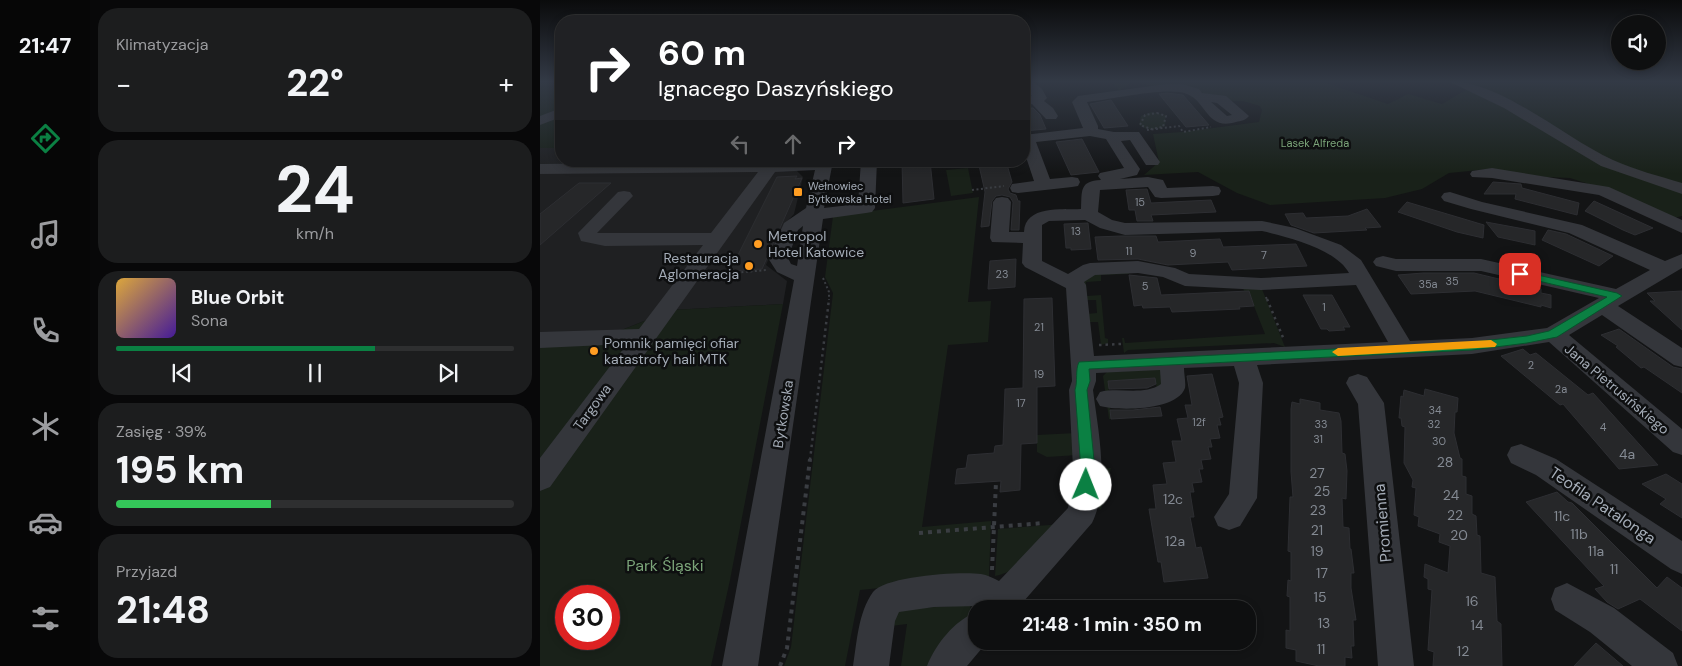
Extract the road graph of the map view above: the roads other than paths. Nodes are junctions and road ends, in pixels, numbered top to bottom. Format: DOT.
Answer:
graph roads {
  1 [pos="1049,112"];
  2 [pos="1086,112"];
  3 [pos="1213,112"];
  4 [pos="1521,112"];
  5 [pos="555,115"];
  6 [pos="1051,116"];
  7 [pos="540,121"];
  8 [pos="1218,122"];
  9 [pos="1099,131"];
  10 [pos="1030,138"];
  11 [pos="1030,151"];
  12 [pos="555,156"];
  13 [pos="540,157"];
  14 [pos="1152,162"];
  15 [pos="633,167"];
  16 [pos="771,167"];
  17 [pos="823,167"];
  18 [pos="869,167"];
  19 [pos="540,169"];
  20 [pos="1094,173"];
  21 [pos="1478,174"];
  22 [pos="1072,182"];
  23 [pos="1044,185"];
  24 [pos="1682,189"];
  25 [pos="1213,191"];
  26 [pos="624,196"];
  27 [pos="1450,197"];
  28 [pos="815,213"];
  29 [pos="1088,214"];
  30 [pos="1682,227"];
  31 [pos="1032,237"];
  32 [pos="717,239"];
  33 [pos="1383,262"];
  34 [pos="1676,265"];
  35 [pos="814,277"];
  36 [pos="1362,280"];
  37 [pos="1071,281"];
  38 [pos="1610,300"];
  39 [pos="1553,334"];
  40 [pos="644,336"];
  41 [pos="540,340"];
  42 [pos="1403,349"];
  43 [pos="1243,356"];
  44 [pos="1682,359"];
  45 [pos="1171,360"];
  46 [pos="1083,365"];
  47 [pos="1358,383"];
  48 [pos="1110,399"];
  49 [pos="1682,444"];
  50 [pos="1521,455"];
  51 [pos="540,479"];
  52 [pos="1229,517"];
  53 [pos="1682,559"];
  54 [pos="1567,599"];
  55 [pos="993,600"];
  56 [pos="1003,600"];
  57 [pos="968,637"];
  58 [pos="740,666"];
  59 [pos="871,666"];
  60 [pos="945,666"];
  61 [pos="1396,666"];
  62 [pos="1660,666"];
  1 -- 6 [label="street"];
  2 -- 9 [label="street"];
  3 -- 8 [label="street"];
  4 -- 24 [label="street"];
  5 -- 7 [label="street"];
  9 -- 10 [label="street"];
  9 -- 14 [label="street"];
  9 -- 20 [label="street"];
  11 -- 23 [label="street"];
  12 -- 13 [label="street"];
  15 -- 19 [label="street"];
  16 -- 32 [label="street, Targowa"];
  17 -- 28 [label="street, Bytkowska"];
  18 -- 28 [label="street"];
  21 -- 30 [label="street"];
  22 -- 23 [label="street"];
  23 -- 31 [label="street"];
  25 -- 29 [label="street"];
  26 -- 32 [label="street"];
  27 -- 34 [label="street"];
  28 -- 35 [label="street, Bytkowska"];
  28 -- 35 [label="street"];
  29 -- 31 [label="street"];
  29 -- 36 [label="street"];
  31 -- 37 [label="street"];
  32 -- 40 [label="street, Targowa"];
  33 -- 38 [label="street"];
  34 -- 38 [label="street"];
  35 -- 58 [label="street, Bytkowska"];
  36 -- 37 [label="street"];
  36 -- 42 [label="street"];
  37 -- 46 [label="street"];
  38 -- 39 [label="street"];
  38 -- 44 [label="street"];
  39 -- 42 [label="street"];
  39 -- 49 [label="street, Jana Pietrusińskiego"];
  40 -- 41 [label="street"];
  40 -- 51 [label="street, Targowa"];
  42 -- 43 [label="street"];
  43 -- 45 [label="street"];
  43 -- 52 [label="street"];
  45 -- 46 [label="street"];
  45 -- 48 [label="street"];
  46 -- 56 [label="street"];
  47 -- 61 [label="street, Promienna"];
  50 -- 53 [label="street, Teofila Patalonga"];
  54 -- 62 [label="street"];
  55 -- 59 [label="street"];
  57 -- 60 [label="street"];
}
